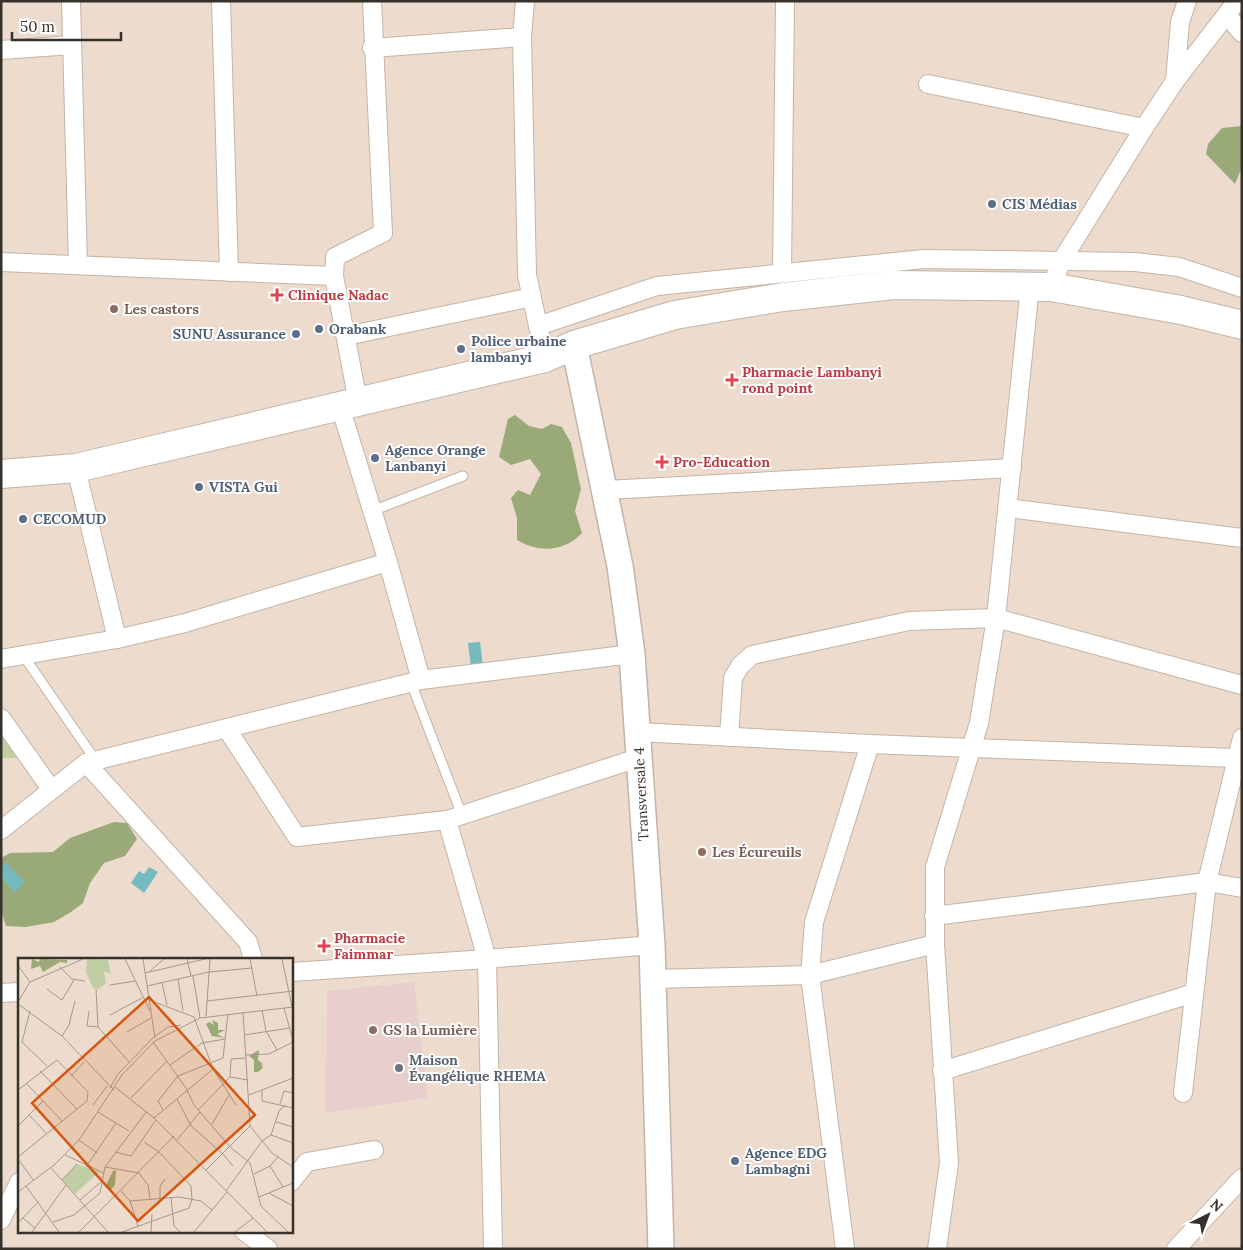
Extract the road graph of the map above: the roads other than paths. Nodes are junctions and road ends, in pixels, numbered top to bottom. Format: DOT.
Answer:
graph roads {
  1 [pos="71,1"];
  2 [pos="221,1"];
  3 [pos="372,1"];
  4 [pos="525,1"];
  5 [pos="785,1"];
  6 [pos="1187,1"];
  7 [pos="1232,8"];
  8 [pos="1242,33"];
  9 [pos="522,37"];
  10 [pos="72,45"];
  11 [pos="372,48"];
  12 [pos="1,50"];
  13 [pos="1175,81"];
  14 [pos="928,84"];
  15 [pos="1144,128"];
  16 [pos="1062,260"];
  17 [pos="1,262"];
  18 [pos="78,265"];
  19 [pos="229,272"];
  20 [pos="782,273"];
  21 [pos="334,276"];
  22 [pos="1041,286"];
  23 [pos="1242,288"];
  24 [pos="532,297"];
  25 [pos="1242,325"];
  26 [pos="538,326"];
  27 [pos="346,336"];
  28 [pos="574,345"];
  29 [pos="545,358"];
  30 [pos="349,404"];
  31 [pos="76,468"];
  32 [pos="1012,468"];
  33 [pos="1,474"];
  34 [pos="463,476"];
  35 [pos="606,490"];
  36 [pos="1008,508"];
  37 [pos="372,510"];
  38 [pos="1242,538"];
  39 [pos="388,562"];
  40 [pos="996,618"];
  41 [pos="117,639"];
  42 [pos="632,654"];
  43 [pos="23,655"];
  44 [pos="1,659"];
  45 [pos="416,682"];
  46 [pos="1242,685"];
  47 [pos="1,718"];
  48 [pos="227,729"];
  49 [pos="638,732"];
  50 [pos="729,737"];
  51 [pos="1242,738"];
  52 [pos="870,744"];
  53 [pos="971,748"];
  54 [pos="638,758"];
  55 [pos="1235,758"];
  56 [pos="91,762"];
  57 [pos="51,789"];
  58 [pos="454,817"];
  59 [pos="3,827"];
  60 [pos="1207,882"];
  61 [pos="1242,888"];
  62 [pos="934,916"];
  63 [pos="934,944"];
  64 [pos="652,945"];
  65 [pos="253,958"];
  66 [pos="487,959"];
  67 [pos="292,972"];
  68 [pos="810,976"];
  69 [pos="652,979"];
  70 [pos="18,992"];
  71 [pos="1,993"];
  72 [pos="1194,994"];
  73 [pos="942,1071"];
  74 [pos="1183,1093"];
  75 [pos="374,1150"];
  76 [pos="1242,1178"];
  77 [pos="292,1181"];
  78 [pos="18,1184"];
  79 [pos="1,1220"];
  80 [pos="248,1232"];
  81 [pos="268,1249"];
  82 [pos="493,1249"];
  83 [pos="661,1249"];
  84 [pos="845,1249"];
  85 [pos="937,1249"];
  86 [pos="1176,1249"];
  1 -- 10 [label="street"];
  2 -- 19 [label="street"];
  3 -- 11 [label="street"];
  4 -- 9 [label="street"];
  5 -- 20 [label="street"];
  6 -- 13 [label="street"];
  7 -- 8 [label="street"];
  7 -- 13 [label="street"];
  9 -- 11 [label="street"];
  9 -- 24 [label="street"];
  10 -- 12 [label="street"];
  10 -- 18 [label="street"];
  11 -- 21 [label="street"];
  13 -- 15 [label="street"];
  14 -- 15 [label="street"];
  15 -- 16 [label="street"];
  16 -- 20 [label="street"];
  16 -- 22 [label="street"];
  16 -- 23 [label="street"];
  17 -- 18 [label="street"];
  18 -- 19 [label="street"];
  19 -- 21 [label="street"];
  20 -- 26 [label="street"];
  21 -- 27 [label="street"];
  22 -- 25 [label="main road"];
  22 -- 28 [label="main road"];
  22 -- 32 [label="street"];
  24 -- 26 [label="street"];
  24 -- 27 [label="street"];
  26 -- 29 [label="street"];
  27 -- 30 [label="street"];
  28 -- 29 [label="main road"];
  28 -- 35 [label="main road, Transversale 4"];
  29 -- 30 [label="main road"];
  30 -- 31 [label="main road"];
  30 -- 37 [label="street"];
  31 -- 33 [label="main road"];
  31 -- 41 [label="street"];
  32 -- 35 [label="street"];
  32 -- 36 [label="street"];
  34 -- 37 [label="lane"];
  35 -- 42 [label="main road, Transversale 4"];
  36 -- 38 [label="street"];
  36 -- 40 [label="street"];
  37 -- 39 [label="street"];
  39 -- 41 [label="street"];
  39 -- 45 [label="street"];
  40 -- 46 [label="street"];
  40 -- 50 [label="street"];
  40 -- 53 [label="street"];
  41 -- 43 [label="street"];
  42 -- 45 [label="street"];
  42 -- 49 [label="main road, Transversale 4"];
  43 -- 44 [label="street"];
  43 -- 56 [label="lane"];
  45 -- 48 [label="street"];
  45 -- 58 [label="lane"];
  47 -- 57 [label="street"];
  48 -- 56 [label="street"];
  48 -- 58 [label="street"];
  49 -- 50 [label="street"];
  49 -- 54 [label="main road, Transversale 4"];
  50 -- 52 [label="street"];
  51 -- 55 [label="street"];
  52 -- 53 [label="street"];
  52 -- 68 [label="street"];
  53 -- 55 [label="street"];
  53 -- 62 [label="street"];
  54 -- 58 [label="street"];
  54 -- 64 [label="main road, Transversale 4"];
  55 -- 60 [label="street"];
  56 -- 57 [label="street"];
  56 -- 65 [label="street"];
  57 -- 59 [label="street"];
  58 -- 66 [label="street"];
  60 -- 61 [label="street"];
  60 -- 62 [label="street"];
  60 -- 72 [label="street"];
  62 -- 63 [label="street"];
  63 -- 68 [label="street"];
  63 -- 73 [label="street"];
  64 -- 66 [label="street"];
  64 -- 69 [label="main road, Transversale 4"];
  66 -- 67 [label="street"];
  66 -- 82 [label="street"];
  68 -- 69 [label="street"];
  68 -- 84 [label="street"];
  69 -- 83 [label="main road, Transversale 4"];
  70 -- 71 [label="street"];
  72 -- 73 [label="street"];
  72 -- 74 [label="street"];
  73 -- 85 [label="street"];
  75 -- 77 [label="street"];
  76 -- 86 [label="street"];
  78 -- 79 [label="street"];
  80 -- 81 [label="street"];
}
